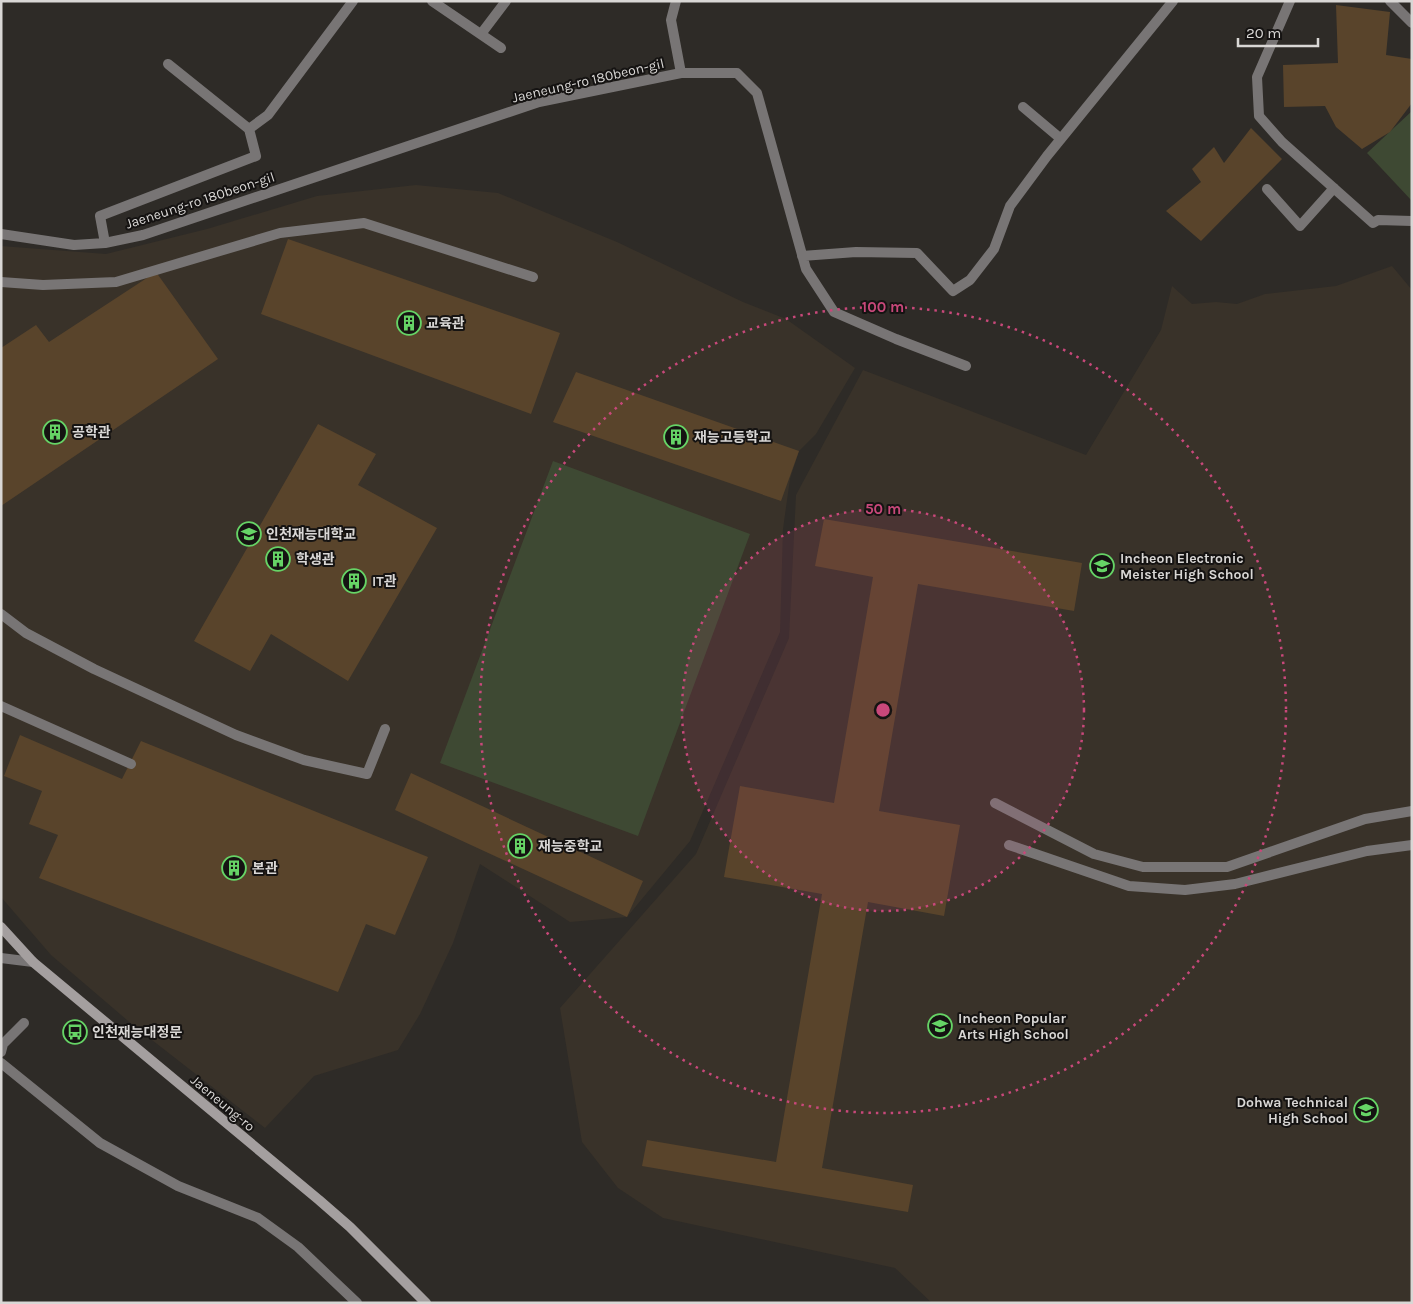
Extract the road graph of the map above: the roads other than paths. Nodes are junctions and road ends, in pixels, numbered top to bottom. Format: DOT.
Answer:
graph roads {
  1 [pos="353,1"];
  2 [pos="432,1"];
  3 [pos="506,1"];
  4 [pos="676,1"];
  5 [pos="1173,1"];
  6 [pos="1290,1"];
  7 [pos="1390,1"];
  8 [pos="1412,23"];
  9 [pos="481,34"];
  10 [pos="501,48"];
  11 [pos="168,64"];
  12 [pos="681,73"];
  13 [pos="1023,107"];
  14 [pos="249,128"];
  15 [pos="1060,139"];
  16 [pos="1334,188"];
  17 [pos="1267,189"];
  18 [pos="1412,221"];
  19 [pos="1,234"];
  20 [pos="104,243"];
  21 [pos="802,256"];
  22 [pos="533,278"];
  23 [pos="1,282"];
  24 [pos="966,366"];
  25 [pos="1,614"];
  26 [pos="1,706"];
  27 [pos="385,729"];
  28 [pos="131,764"];
  29 [pos="995,803"];
  30 [pos="1412,811"];
  31 [pos="1009,845"];
  32 [pos="1412,845"];
  33 [pos="1,927"];
  34 [pos="1,958"];
  35 [pos="33,962"];
  36 [pos="24,1023"];
  37 [pos="1,1052"];
  38 [pos="1,1063"];
  39 [pos="357,1303"];
  40 [pos="426,1303"];
  1 -- 14 [label="street"];
  2 -- 9 [label="street"];
  3 -- 9 [label="street"];
  4 -- 12 [label="street"];
  5 -- 15 [label="street"];
  6 -- 16 [label="street"];
  7 -- 8 [label="street"];
  9 -- 10 [label="street"];
  11 -- 14 [label="street"];
  12 -- 20 [label="street, Jaeneung-ro 180beon-gil"];
  12 -- 21 [label="street, Jaeneung-ro 180beon-gil"];
  13 -- 15 [label="street"];
  14 -- 20 [label="street"];
  15 -- 21 [label="street"];
  16 -- 17 [label="street"];
  16 -- 18 [label="street"];
  19 -- 20 [label="street, Jaeneung-ro 180beon-gil"];
  21 -- 24 [label="street, Jaeneung-ro 180beon-gil"];
  22 -- 23 [label="street"];
  25 -- 27 [label="street"];
  26 -- 28 [label="street"];
  29 -- 30 [label="street"];
  31 -- 32 [label="street"];
  33 -- 35 [label="street, Jaeneung-ro"];
  34 -- 35 [label="street"];
  35 -- 40 [label="street, Jaeneung-ro"];
  36 -- 37 [label="street"];
  38 -- 39 [label="street"];
}
